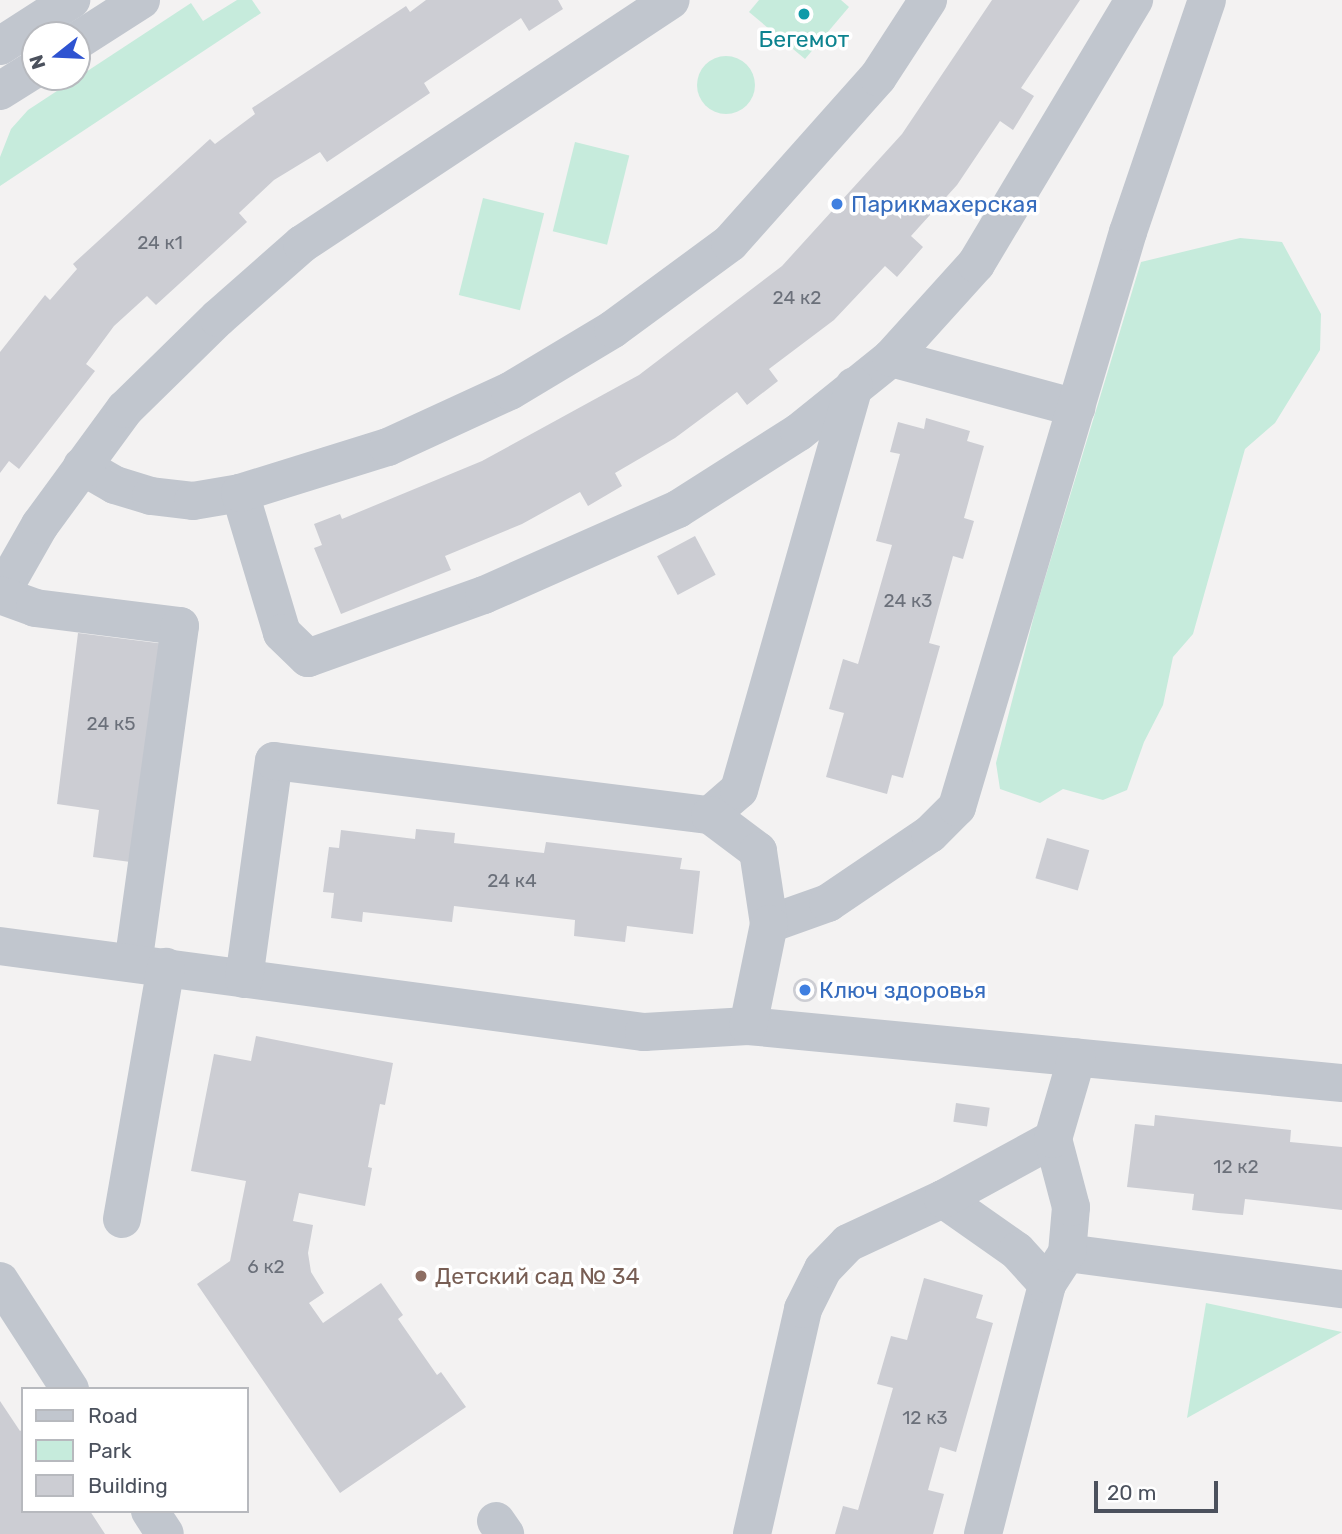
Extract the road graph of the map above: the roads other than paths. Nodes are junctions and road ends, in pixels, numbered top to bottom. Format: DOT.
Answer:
graph roads {
  1 [pos="71,0"];
  2 [pos="141,0"];
  3 [pos="670,0"];
  4 [pos="928,0"];
  5 [pos="1134,0"];
  6 [pos="1207,0"];
  7 [pos="91,32"];
  8 [pos="0,46"];
  9 [pos="21,78"];
  10 [pos="0,91"];
  11 [pos="891,358"];
  12 [pos="854,386"];
  13 [pos="1076,408"];
  14 [pos="82,466"];
  15 [pos="240,493"];
  16 [pos="0,595"];
  17 [pos="710,815"];
  18 [pos="769,924"];
  19 [pos="0,946"];
  20 [pos="150,965"];
  21 [pos="244,979"];
  22 [pos="748,1026"];
  23 [pos="1077,1057"];
  24 [pos="1342,1083"];
  25 [pos="1053,1139"];
  26 [pos="943,1199"];
  27 [pos="122,1219"];
  28 [pos="1057,1269"];
  29 [pos="0,1281"];
  30 [pos="1342,1289"];
  31 [pos="69,1387"];
  32 [pos="151,1513"];
  33 [pos="165,1534"];
  34 [pos="752,1534"];
  35 [pos="983,1534"];
  1 -- 8 [label="street"];
  2 -- 7 [label="street"];
  3 -- 14 [label="street"];
  4 -- 15 [label="street"];
  5 -- 11 [label="street"];
  6 -- 13 [label="street"];
  9 -- 10 [label="street"];
  11 -- 12 [label="street"];
  11 -- 13 [label="street"];
  12 -- 15 [label="street"];
  12 -- 17 [label="street"];
  13 -- 18 [label="street"];
  14 -- 15 [label="street"];
  14 -- 16 [label="street"];
  16 -- 20 [label="street"];
  17 -- 18 [label="street"];
  17 -- 21 [label="street"];
  18 -- 22 [label="street"];
  19 -- 20 [label="street"];
  20 -- 21 [label="street"];
  20 -- 27 [label="street"];
  21 -- 22 [label="street"];
  22 -- 23 [label="street"];
  23 -- 24 [label="street"];
  23 -- 25 [label="street"];
  25 -- 26 [label="street"];
  25 -- 28 [label="street"];
  26 -- 28 [label="street"];
  26 -- 34 [label="street"];
  28 -- 30 [label="street"];
  28 -- 35 [label="street"];
  29 -- 31 [label="street"];
  32 -- 33 [label="street"];
}
